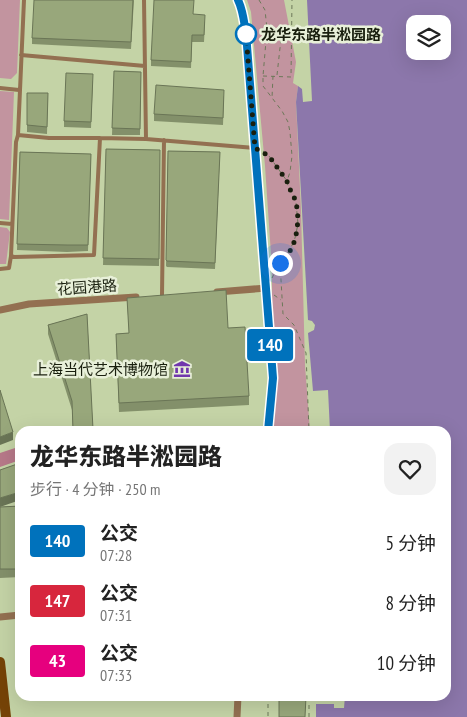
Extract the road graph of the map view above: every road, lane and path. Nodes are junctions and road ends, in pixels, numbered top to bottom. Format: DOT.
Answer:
graph roads {
  1 [pos="24,0"];
  2 [pos="144,0"];
  3 [pos="238,0"];
  4 [pos="259,0"];
  5 [pos="292,0"];
  6 [pos="267,29"];
  7 [pos="21,55"];
  8 [pos="145,66"];
  9 [pos="263,76"];
  10 [pos="273,76"];
  11 [pos="0,88"];
  12 [pos="19,90"];
  13 [pos="272,98"];
  14 [pos="18,135"];
  15 [pos="100,138"];
  16 [pos="146,139"];
  17 [pos="164,140"];
  18 [pos="255,148"];
  19 [pos="287,181"];
  20 [pos="0,224"];
  21 [pos="12,224"];
  22 [pos="11,256"];
  23 [pos="280,263"];
  24 [pos="0,269"];
  25 [pos="267,288"];
  26 [pos="210,292"];
  27 [pos="172,295"];
  28 [pos="153,296"];
  29 [pos="162,296"];
  30 [pos="143,297"];
  31 [pos="282,301"];
  32 [pos="0,310"];
  33 [pos="268,426"];
  34 [pos="309,426"];
  35 [pos="15,616"];
  36 [pos="0,617"];
  37 [pos="0,662"];
  38 [pos="238,701"];
  39 [pos="268,701"];
  40 [pos="309,701"];
  41 [pos="6,717"];
  42 [pos="237,717"];
  43 [pos="268,717"];
  44 [pos="309,717"];
  1 -- 7 [label="lane"];
  2 -- 8 [label="lane"];
  3 -- 18 [label="street"];
  4 -- 6 [label="path"];
  5 -- 10 [label="path"];
  6 -- 9 [label="path"];
  6 -- 10 [label="path"];
  7 -- 8 [label="lane"];
  7 -- 12 [label="lane"];
  8 -- 16 [label="lane"];
  9 -- 10 [label="path"];
  9 -- 13 [label="path"];
  10 -- 13 [label="path"];
  11 -- 12 [label="lane"];
  12 -- 14 [label="lane"];
  13 -- 19 [label="path"];
  14 -- 15 [label="lane"];
  14 -- 21 [label="lane"];
  15 -- 16 [label="lane"];
  15 -- 22 [label="lane"];
  16 -- 17 [label="lane"];
  17 -- 18 [label="lane"];
  17 -- 29 [label="lane"];
  18 -- 19 [label="path"];
  18 -- 25 [label="street"];
  19 -- 23 [label="path"];
  20 -- 21 [label="lane"];
  21 -- 22 [label="lane"];
  22 -- 24 [label="lane"];
  23 -- 25 [label="path"];
  23 -- 31 [label="path"];
  25 -- 26 [label="street"];
  25 -- 31 [label="path"];
  25 -- 33 [label="street"];
  27 -- 29 [label="street"];
  28 -- 29 [label="street"];
  30 -- 32 [label="street, 花园港路"];
  31 -- 34 [label="path"];
  35 -- 36 [label="street"];
  37 -- 41 [label="main road"];
  38 -- 42 [label="street"];
  39 -- 43 [label="path"];
  40 -- 44 [label="path"];
}
